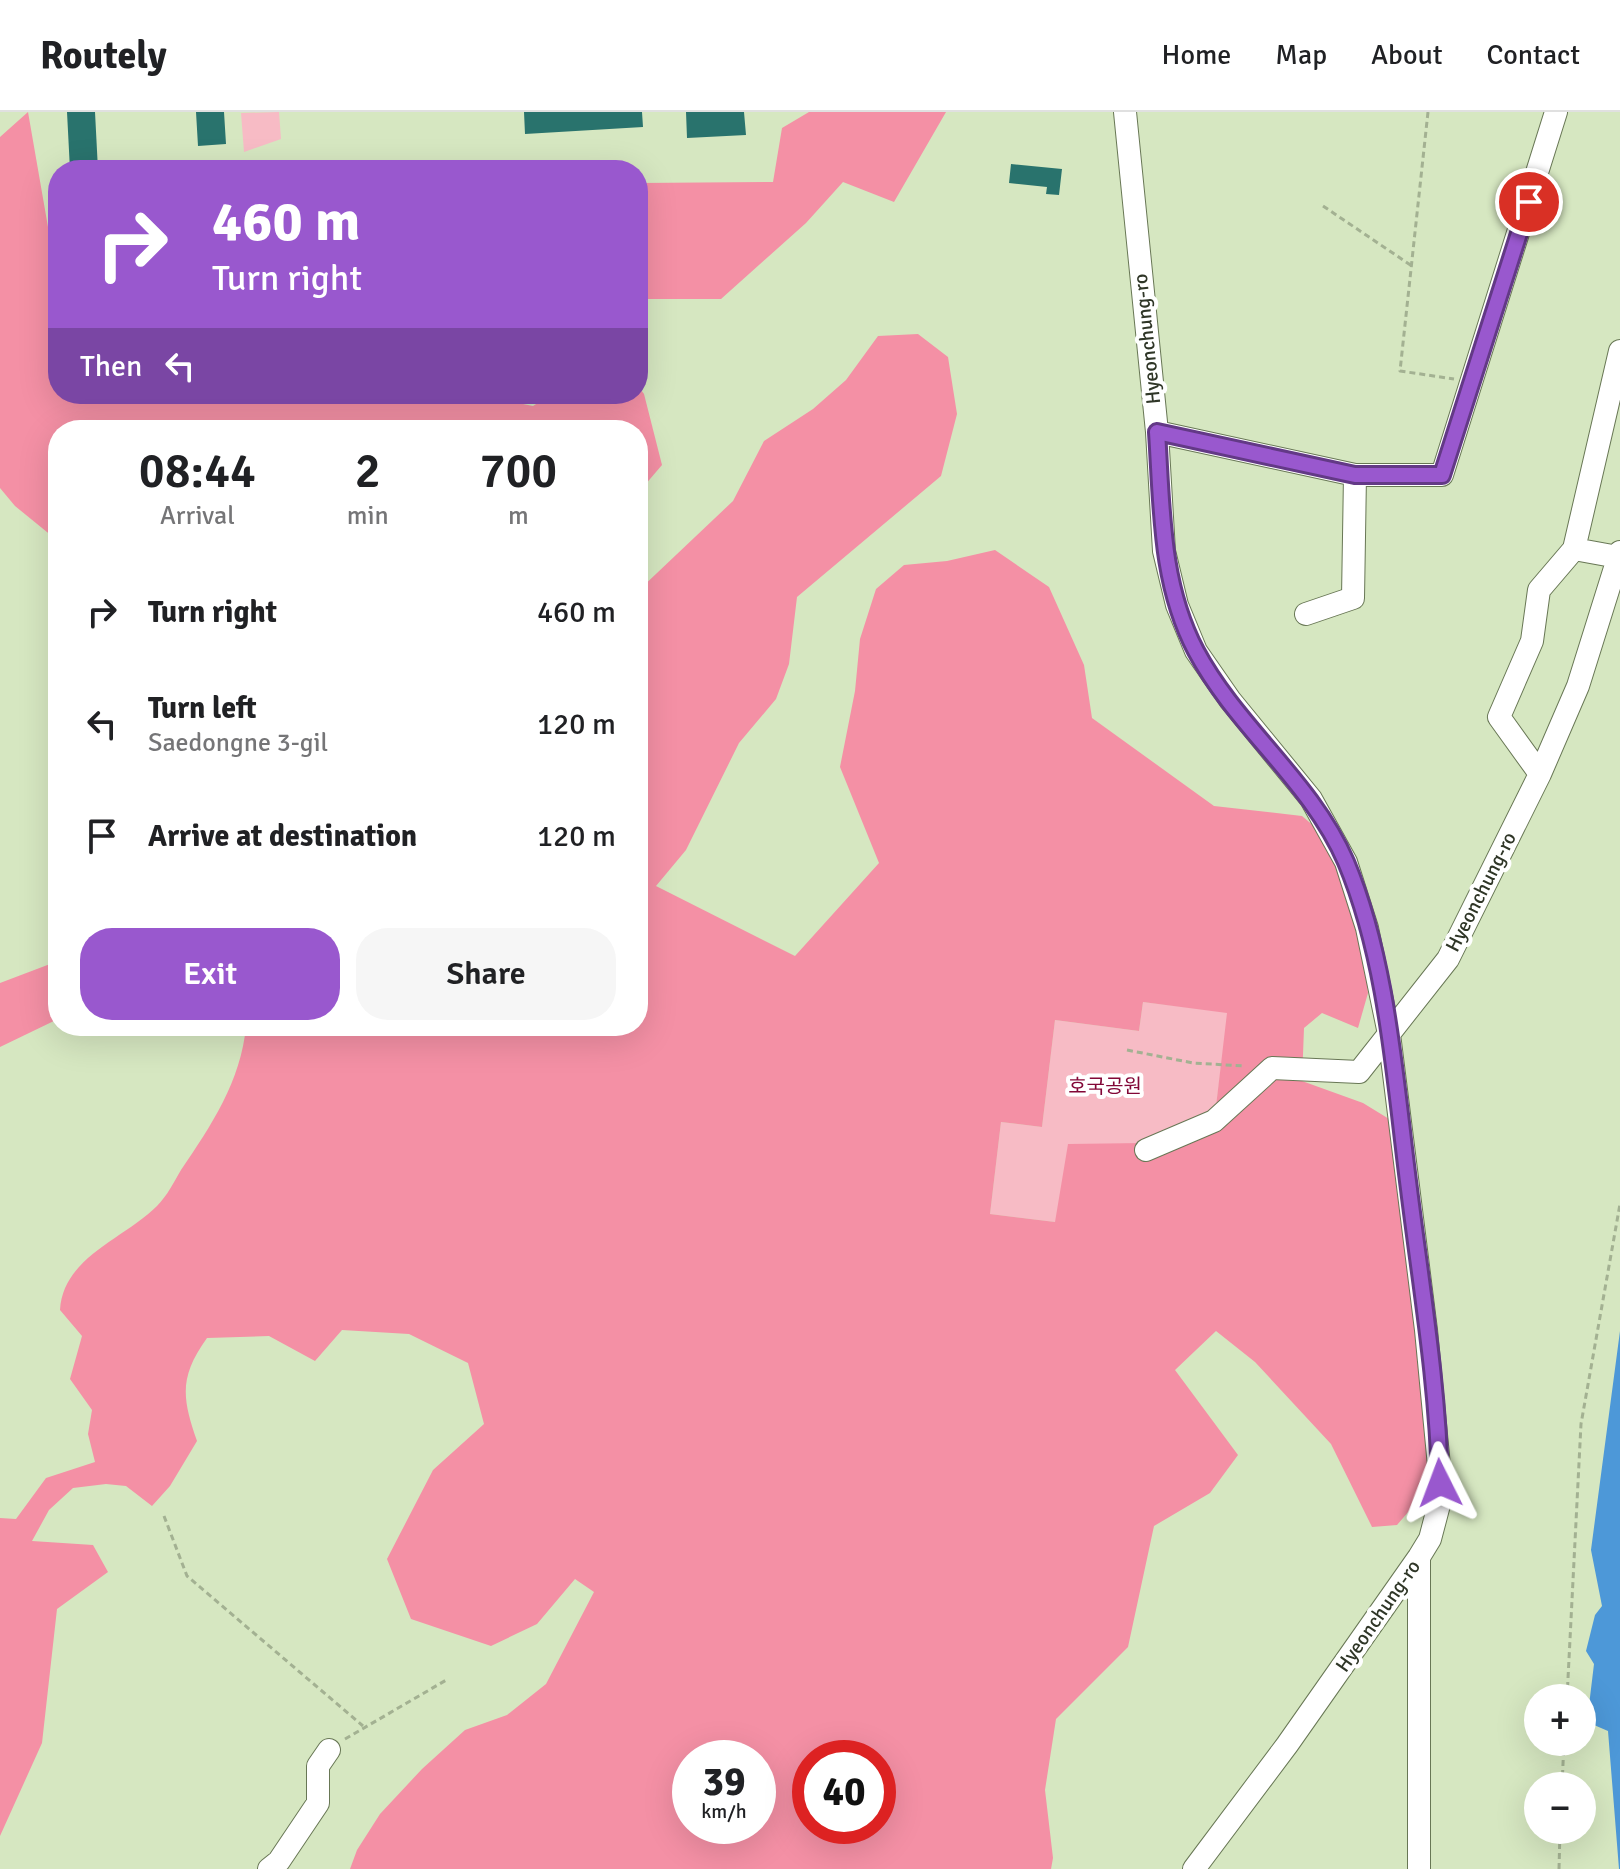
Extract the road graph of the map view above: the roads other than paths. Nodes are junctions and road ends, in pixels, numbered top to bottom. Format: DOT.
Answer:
graph roads {
  1 [pos="1125,112"];
  2 [pos="1556,112"];
  3 [pos="1620,351"];
  4 [pos="1157,432"];
  5 [pos="1355,475"];
  6 [pos="1574,549"];
  7 [pos="1619,555"];
  8 [pos="1306,614"];
  9 [pos="1540,774"];
  10 [pos="1389,1034"];
  11 [pos="1146,1150"];
  12 [pos="1419,1557"];
  13 [pos="329,1750"];
  14 [pos="269,1869"];
  15 [pos="1194,1869"];
  16 [pos="1419,1869"];
  1 -- 4 [label="street, Hyeonchung-ro"];
  2 -- 5 [label="street"];
  3 -- 6 [label="street"];
  4 -- 5 [label="street"];
  4 -- 10 [label="street, Hyeonchung-ro"];
  5 -- 8 [label="street"];
  6 -- 7 [label="street"];
  6 -- 9 [label="street"];
  7 -- 9 [label="street, Hyeonchung-ro"];
  9 -- 10 [label="street, Hyeonchung-ro"];
  10 -- 11 [label="street"];
  10 -- 12 [label="street, Hyeonchung-ro"];
  12 -- 15 [label="street, Hyeonchung-ro"];
  12 -- 16 [label="street"];
  13 -- 14 [label="street"];
}
